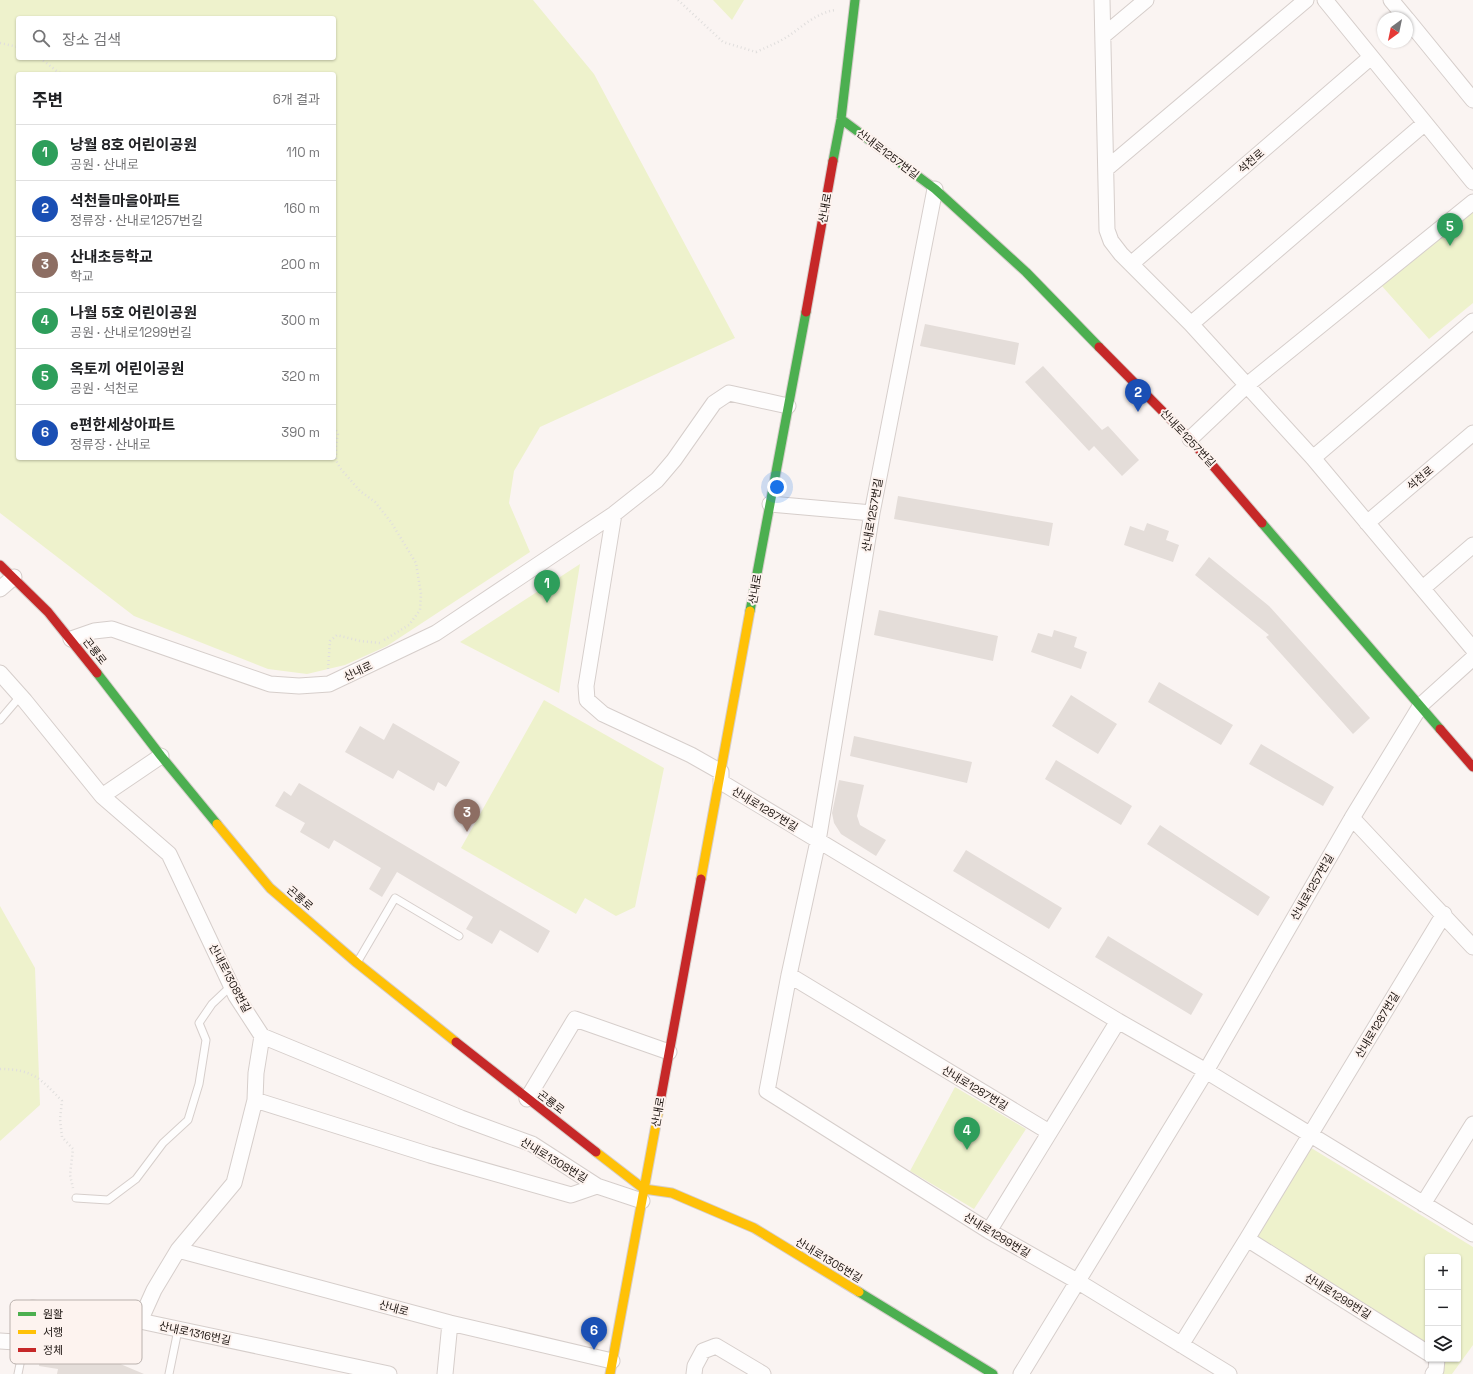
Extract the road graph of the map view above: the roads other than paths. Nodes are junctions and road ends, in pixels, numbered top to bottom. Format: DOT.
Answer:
graph roads {
  1 [pos="1102,0"];
  2 [pos="1146,0"];
  3 [pos="1306,0"];
  4 [pos="1325,0"];
  5 [pos="1391,0"];
  6 [pos="854,4"];
  7 [pos="1400,12"];
  8 [pos="1413,27"];
  9 [pos="1103,36"];
  10 [pos="1371,57"];
  11 [pos="1473,100"];
  12 [pos="841,119"];
  13 [pos="1425,124"];
  14 [pos="1106,170"];
  15 [pos="1473,182"];
  16 [pos="935,189"];
  17 [pos="1473,202"];
  18 [pos="1131,264"];
  19 [pos="1473,321"];
  20 [pos="1191,324"];
  21 [pos="1247,385"];
  22 [pos="788,406"];
  23 [pos="1473,433"];
  24 [pos="1190,439"];
  25 [pos="1313,458"];
  26 [pos="770,504"];
  27 [pos="872,513"];
  28 [pos="614,514"];
  29 [pos="1368,523"];
  30 [pos="1473,546"];
  31 [pos="0,565"];
  32 [pos="14,577"];
  33 [pos="1423,588"];
  34 [pos="0,589"];
  35 [pos="71,639"];
  36 [pos="1473,648"];
  37 [pos="1473,658"];
  38 [pos="0,673"];
  39 [pos="19,694"];
  40 [pos="1420,705"];
  41 [pos="0,720"];
  42 [pos="161,756"];
  43 [pos="1473,767"];
  44 [pos="721,772"];
  45 [pos="102,796"];
  46 [pos="1352,818"];
  47 [pos="818,841"];
  48 [pos="1444,914"];
  49 [pos="459,936"];
  50 [pos="1473,947"];
  51 [pos="357,963"];
  52 [pos="789,975"];
  53 [pos="232,986"];
  54 [pos="1118,1021"];
  55 [pos="262,1036"];
  56 [pos="669,1052"];
  57 [pos="1206,1071"];
  58 [pos="527,1098"];
  59 [pos="255,1100"];
  60 [pos="1473,1124"];
  61 [pos="1049,1132"];
  62 [pos="1310,1136"];
  63 [pos="597,1186"];
  64 [pos="643,1195"];
  65 [pos="76,1198"];
  66 [pos="1423,1204"];
  67 [pos="989,1231"];
  68 [pos="1473,1234"];
  69 [pos="1247,1239"];
  70 [pos="178,1250"];
  71 [pos="1077,1282"];
  72 [pos="142,1317"];
  73 [pos="142,1321"];
  74 [pos="450,1323"];
  75 [pos="178,1330"];
  76 [pos="0,1341"];
  77 [pos="10,1342"];
  78 [pos="1181,1345"];
  79 [pos="1425,1351"];
  80 [pos="1437,1362"];
  81 [pos="20,1364"];
  82 [pos="611,1368"];
  83 [pos="18,1374"];
  84 [pos="169,1374"];
  85 [pos="389,1374"];
  86 [pos="444,1374"];
  87 [pos="694,1374"];
  88 [pos="763,1374"];
  89 [pos="992,1374"];
  90 [pos="1021,1374"];
  91 [pos="1229,1374"];
  92 [pos="1433,1374"];
  1 -- 9 [label="street"];
  2 -- 9 [label="street"];
  3 -- 14 [label="street"];
  4 -- 10 [label="street"];
  5 -- 7 [label="street"];
  6 -- 12 [label="main road, 산내로"];
  8 -- 11 [label="street"];
  9 -- 14 [label="street"];
  10 -- 13 [label="street"];
  10 -- 18 [label="street, 석천로"];
  12 -- 16 [label="main road, 산내로1257번길"];
  12 -- 22 [label="main road, 산내로"];
  13 -- 15 [label="street"];
  13 -- 20 [label="street"];
  14 -- 18 [label="street"];
  16 -- 24 [label="main road, 산내로1257번길"];
  16 -- 27 [label="street, 산내로1257번길"];
  17 -- 21 [label="street"];
  18 -- 20 [label="street"];
  19 -- 25 [label="street"];
  20 -- 21 [label="street"];
  21 -- 24 [label="street"];
  21 -- 25 [label="street"];
  22 -- 26 [label="main road, 산내로"];
  22 -- 28 [label="street, 산내로"];
  23 -- 29 [label="street, 석천로"];
  24 -- 40 [label="main road, 산내로1257번길"];
  25 -- 29 [label="street"];
  26 -- 27 [label="street"];
  26 -- 44 [label="main road, 산내로"];
  27 -- 47 [label="street, 산내로1257번길"];
  28 -- 35 [label="street, 산내로"];
  28 -- 44 [label="street"];
  29 -- 33 [label="street"];
  30 -- 33 [label="street"];
  31 -- 32 [label="main road, 곤룡로"];
  32 -- 34 [label="street"];
  32 -- 35 [label="main road, 곤룡로"];
  33 -- 36 [label="street"];
  35 -- 42 [label="main road, 곤룡로"];
  37 -- 40 [label="street"];
  38 -- 39 [label="street, 산내로1308번길"];
  39 -- 41 [label="lane"];
  39 -- 45 [label="street, 산내로1308번길"];
  40 -- 43 [label="main road, 산내로1257번길"];
  40 -- 46 [label="street, 산내로1257번길"];
  42 -- 45 [label="street"];
  42 -- 51 [label="main road, 곤룡로"];
  44 -- 47 [label="street, 산내로1287번길"];
  44 -- 56 [label="main road, 산내로"];
  45 -- 53 [label="street, 산내로1308번길"];
  46 -- 48 [label="street"];
  46 -- 57 [label="street, 산내로1257번길"];
  47 -- 52 [label="street"];
  47 -- 54 [label="street, 산내로1287번길"];
  48 -- 50 [label="street"];
  48 -- 62 [label="street, 산내로1287번길"];
  49 -- 51 [label="lane"];
  51 -- 58 [label="main road, 곤룡로"];
  52 -- 61 [label="street, 산내로1287번길"];
  52 -- 67 [label="street, 산내로1299번길"];
  53 -- 55 [label="street, 산내로1308번길"];
  53 -- 65 [label="lane"];
  54 -- 57 [label="street, 산내로1287번길"];
  54 -- 61 [label="street"];
  55 -- 59 [label="street"];
  55 -- 63 [label="street, 산내로1308번길"];
  56 -- 58 [label="street"];
  56 -- 64 [label="main road, 산내로"];
  57 -- 62 [label="street, 산내로1287번길"];
  57 -- 71 [label="street"];
  58 -- 64 [label="main road, 곤룡로"];
  59 -- 63 [label="street, 산내로1308번길"];
  59 -- 70 [label="street"];
  60 -- 66 [label="street"];
  61 -- 67 [label="street"];
  62 -- 66 [label="street, 산내로1287번길"];
  62 -- 69 [label="street, 산내로1287번길"];
  63 -- 64 [label="street, 산내로1308번길"];
  64 -- 82 [label="main road, 산내로"];
  64 -- 89 [label="main road, 산내로1305번길"];
  66 -- 68 [label="street, 산내로1287번길"];
  67 -- 71 [label="street, 산내로1299번길"];
  69 -- 78 [label="street, 산내로1287번길"];
  69 -- 79 [label="street, 산내로1299번길"];
  70 -- 72 [label="street"];
  70 -- 74 [label="street, 산내로"];
  71 -- 78 [label="street, 산내로1299번길"];
  71 -- 90 [label="street"];
  73 -- 75 [label="street, 산내로1316번길"];
  74 -- 82 [label="street, 산내로"];
  74 -- 86 [label="street"];
  75 -- 84 [label="lane"];
  75 -- 85 [label="street, 산내로1316번길"];
  76 -- 77 [label="street"];
  78 -- 91 [label="street, 산내로1299번길"];
  80 -- 92 [label="street"];
  81 -- 83 [label="lane"];
  87 -- 88 [label="street"];
}
